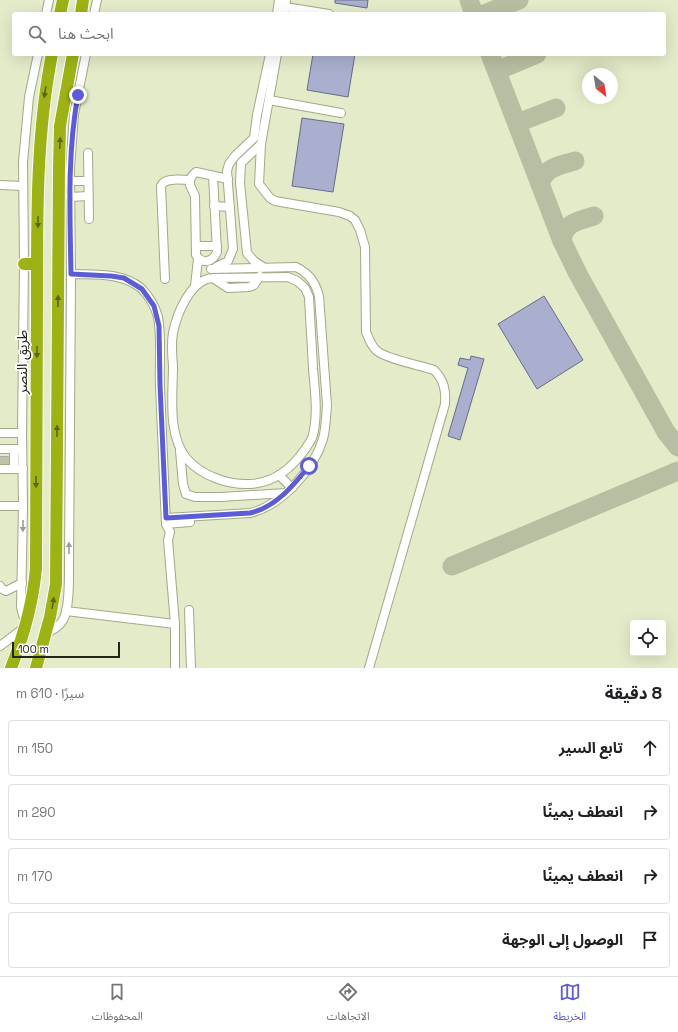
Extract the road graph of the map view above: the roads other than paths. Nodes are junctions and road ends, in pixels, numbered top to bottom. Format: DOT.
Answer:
graph roads {
  1 [pos="49,0"];
  2 [pos="63,0"];
  3 [pos="83,0"];
  4 [pos="97,0"];
  5 [pos="279,0"];
  6 [pos="285,7"];
  7 [pos="46,12"];
  8 [pos="60,12"];
  9 [pos="81,12"];
  10 [pos="94,12"];
  11 [pos="277,12"];
  12 [pos="316,12"];
  13 [pos="38,56"];
  14 [pos="52,56"];
  15 [pos="73,56"];
  16 [pos="86,56"];
  17 [pos="270,56"];
  18 [pos="277,56"];
  19 [pos="269,100"];
  20 [pos="341,113"];
  21 [pos="261,144"];
  22 [pos="88,154"];
  23 [pos="64,168"];
  24 [pos="213,176"];
  25 [pos="228,179"];
  26 [pos="190,180"];
  27 [pos="70,181"];
  28 [pos="88,181"];
  29 [pos="0,185"];
  30 [pos="22,186"];
  31 [pos="88,196"];
  32 [pos="70,197"];
  33 [pos="214,206"];
  34 [pos="230,207"];
  35 [pos="89,218"];
  36 [pos="196,246"];
  37 [pos="217,246"];
  38 [pos="198,259"];
  39 [pos="212,260"];
  40 [pos="24,264"];
  41 [pos="37,264"];
  42 [pos="263,267"];
  43 [pos="276,267"];
  44 [pos="211,268"];
  45 [pos="71,274"];
  46 [pos="276,276"];
  47 [pos="212,278"];
  48 [pos="165,280"];
  49 [pos="195,286"];
  50 [pos="58,342"];
  51 [pos="70,342"];
  52 [pos="312,347"];
  53 [pos="323,347"];
  54 [pos="0,433"];
  55 [pos="22,433"];
  56 [pos="313,437"];
  57 [pos="323,439"];
  58 [pos="180,448"];
  59 [pos="6,459"];
  60 [pos="23,469"];
  61 [pos="280,475"];
  62 [pos="289,491"];
  63 [pos="0,506"];
  64 [pos="23,506"];
  65 [pos="166,521"];
  66 [pos="22,583"];
  67 [pos="0,586"];
  68 [pos="189,610"];
  69 [pos="66,611"];
  70 [pos="175,624"];
  71 [pos="26,625"];
  72 [pos="46,633"];
  73 [pos="0,646"];
  74 [pos="11,668"];
  75 [pos="36,668"];
  76 [pos="175,668"];
  77 [pos="191,668"];
  78 [pos="369,668"];
  1 -- 7 [label="street"];
  2 -- 8 [label="highway"];
  3 -- 9 [label="highway"];
  4 -- 10 [label="street"];
  5 -- 11 [label="street"];
  6 -- 12 [label="street"];
  13 -- 30 [label="street"];
  14 -- 41 [label="highway, طريق النصر, one-way"];
  23 -- 15 [label="highway, one-way"];
  16 -- 23 [label="street"];
  17 -- 25 [label="street"];
  18 -- 19 [label="street"];
  19 -- 20 [label="street"];
  19 -- 21 [label="street"];
  21 -- 42 [label="street"];
  21 -- 78 [label="street"];
  22 -- 28 [label="street"];
  23 -- 27 [label="street"];
  50 -- 23 [label="highway, one-way"];
  24 -- 25 [label="street"];
  24 -- 26 [label="street"];
  24 -- 33 [label="street"];
  25 -- 34 [label="street"];
  26 -- 36 [label="street"];
  26 -- 48 [label="street"];
  27 -- 28 [label="street"];
  27 -- 32 [label="street"];
  28 -- 31 [label="street"];
  29 -- 30 [label="street"];
  30 -- 40 [label="street"];
  31 -- 32 [label="street"];
  31 -- 35 [label="street"];
  32 -- 45 [label="street"];
  33 -- 34 [label="street"];
  33 -- 37 [label="street"];
  34 -- 44 [label="street"];
  36 -- 37 [label="street"];
  36 -- 38 [label="street"];
  37 -- 39 [label="street"];
  38 -- 39 [label="street"];
  38 -- 49 [label="street"];
  39 -- 44 [label="street"];
  40 -- 41 [label="highway"];
  40 -- 55 [label="street"];
  41 -- 71 [label="highway, طريق النصر, one-way"];
  42 -- 43 [label="street"];
  42 -- 44 [label="street"];
  43 -- 46 [label="street"];
  43 -- 53 [label="street"];
  44 -- 47 [label="street"];
  45 -- 51 [label="street"];
  45 -- 65 [label="street"];
  46 -- 47 [label="street"];
  46 -- 52 [label="street"];
  47 -- 49 [label="street"];
  49 -- 58 [label="street"];
  50 -- 51 [label="highway"];
  72 -- 50 [label="highway, one-way"];
  69 -- 51 [label="street, one-way"];
  52 -- 53 [label="street"];
  52 -- 56 [label="street"];
  53 -- 57 [label="street"];
  54 -- 55 [label="street"];
  55 -- 59 [label="street"];
  56 -- 57 [label="street"];
  56 -- 61 [label="street"];
  57 -- 62 [label="street"];
  58 -- 61 [label="street"];
  58 -- 62 [label="street"];
  59 -- 60 [label="street"];
  59 -- 60 [label="street"];
  60 -- 64 [label="street"];
  61 -- 62 [label="street"];
  62 -- 65 [label="street"];
  63 -- 64 [label="street"];
  64 -- 66 [label="street, one-way"];
  65 -- 70 [label="street"];
  66 -- 67 [label="street"];
  66 -- 71 [label="street"];
  68 -- 77 [label="street"];
  69 -- 70 [label="street"];
  69 -- 72 [label="street"];
  70 -- 76 [label="street"];
  71 -- 73 [label="street"];
  71 -- 74 [label="highway, طريق النصر"];
  72 -- 75 [label="highway"];
}
